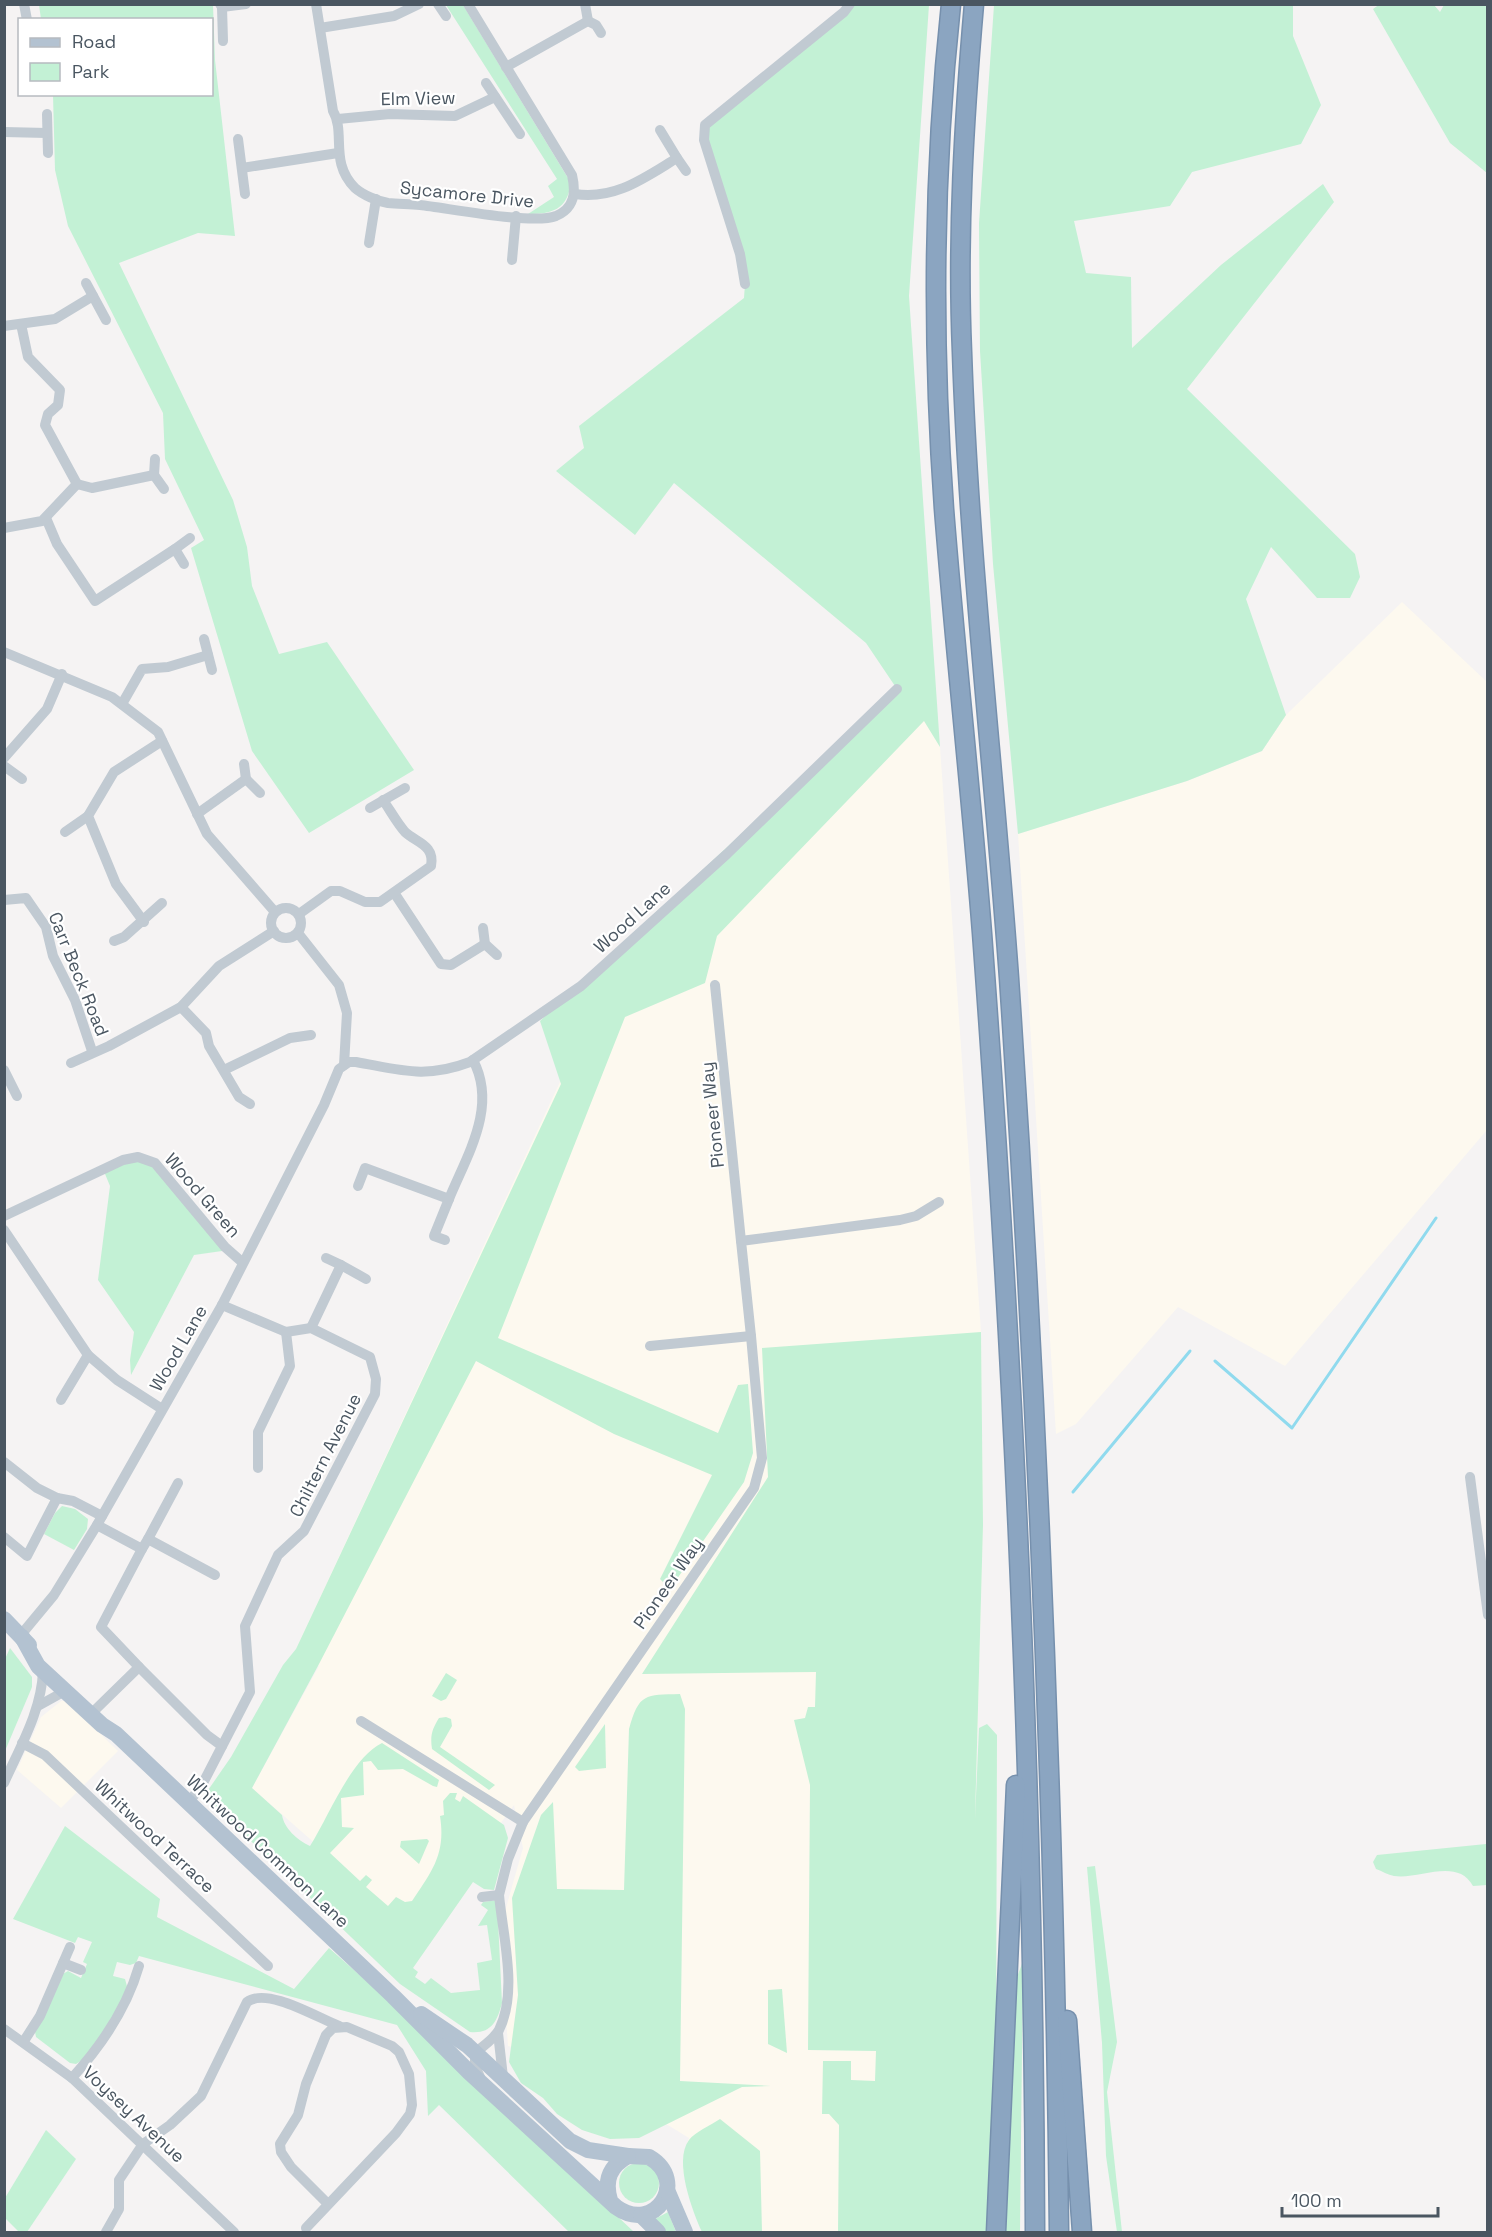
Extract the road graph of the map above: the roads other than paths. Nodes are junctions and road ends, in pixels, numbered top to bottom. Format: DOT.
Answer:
graph roads {
  1 [pos="246,4"];
  2 [pos="316,4"];
  3 [pos="419,4"];
  4 [pos="438,4"];
  5 [pos="468,4"];
  6 [pos="585,4"];
  7 [pos="850,4"];
  8 [pos="951,4"];
  9 [pos="974,4"];
  10 [pos="221,6"];
  11 [pos="446,16"];
  12 [pos="588,21"];
  13 [pos="320,28"];
  14 [pos="601,33"];
  15 [pos="224,41"];
  16 [pos="506,67"];
  17 [pos="486,83"];
  18 [pos="495,97"];
  19 [pos="47,114"];
  20 [pos="338,119"];
  21 [pos="660,130"];
  22 [pos="4,132"];
  23 [pos="47,133"];
  24 [pos="520,134"];
  25 [pos="238,139"];
  26 [pos="48,153"];
  27 [pos="338,153"];
  28 [pos="677,158"];
  29 [pos="242,168"];
  30 [pos="686,171"];
  31 [pos="245,194"];
  32 [pos="575,194"];
  33 [pos="376,199"];
  34 [pos="516,216"];
  35 [pos="369,243"];
  36 [pos="512,260"];
  37 [pos="86,283"];
  38 [pos="745,284"];
  39 [pos="93,296"];
  40 [pos="106,320"];
  41 [pos="21,324"];
  42 [pos="4,326"];
  43 [pos="155,459"];
  44 [pos="153,475"];
  45 [pos="77,484"];
  46 [pos="164,489"];
  47 [pos="46,518"];
  48 [pos="4,528"];
  49 [pos="190,538"];
  50 [pos="174,549"];
  51 [pos="184,564"];
  52 [pos="204,639"];
  53 [pos="4,652"];
  54 [pos="208,655"];
  55 [pos="212,670"];
  56 [pos="62,674"];
  57 [pos="897,689"];
  58 [pos="122,704"];
  59 [pos="162,741"];
  60 [pos="4,758"];
  61 [pos="244,764"];
  62 [pos="4,766"];
  63 [pos="22,779"];
  64 [pos="246,779"];
  65 [pos="405,788"];
  66 [pos="260,793"];
  67 [pos="383,800"];
  68 [pos="370,808"];
  69 [pos="197,814"];
  70 [pos="88,816"];
  71 [pos="65,831"];
  72 [pos="395,894"];
  73 [pos="4,900"];
  74 [pos="162,903"];
  75 [pos="275,912"];
  76 [pos="299,914"];
  77 [pos="143,921"];
  78 [pos="483,928"];
  79 [pos="274,931"];
  80 [pos="298,933"];
  81 [pos="114,941"];
  82 [pos="485,944"];
  83 [pos="497,955"];
  84 [pos="715,985"];
  85 [pos="182,1007"];
  86 [pos="311,1035"];
  87 [pos="92,1051"];
  88 [pos="473,1060"];
  89 [pos="71,1062"];
  90 [pos="344,1065"];
  91 [pos="4,1070"];
  92 [pos="224,1070"];
  93 [pos="7,1083"];
  94 [pos="17,1096"];
  95 [pos="250,1104"];
  96 [pos="358,1186"];
  97 [pos="449,1199"];
  98 [pos="939,1202"];
  99 [pos="4,1216"];
  100 [pos="4,1230"];
  101 [pos="445,1240"];
  102 [pos="741,1241"];
  103 [pos="326,1258"];
  104 [pos="242,1262"];
  105 [pos="341,1265"];
  106 [pos="366,1279"];
  107 [pos="222,1305"];
  108 [pos="311,1328"];
  109 [pos="286,1332"];
  110 [pos="751,1336"];
  111 [pos="650,1346"];
  112 [pos="88,1355"];
  113 [pos="61,1400"];
  114 [pos="162,1409"];
  115 [pos="4,1462"];
  116 [pos="258,1468"];
  117 [pos="1470,1477"];
  118 [pos="178,1483"];
  119 [pos="57,1498"];
  120 [pos="100,1520"];
  121 [pos="4,1537"];
  122 [pos="148,1539"];
  123 [pos="142,1549"];
  124 [pos="215,1575"];
  125 [pos="1021,1615"];
  126 [pos="1488,1615"];
  127 [pos="4,1619"];
  128 [pos="21,1636"];
  129 [pos="139,1667"];
  130 [pos="52,1681"];
  131 [pos="38,1706"];
  132 [pos="96,1709"];
  133 [pos="361,1721"];
  134 [pos="116,1734"];
  135 [pos="22,1743"];
  136 [pos="222,1746"];
  137 [pos="1050,1773"];
  138 [pos="4,1783"];
  139 [pos="189,1802"];
  140 [pos="522,1822"];
  141 [pos="500,1895"];
  142 [pos="482,1897"];
  143 [pos="70,1947"];
  144 [pos="63,1963"];
  145 [pos="263,1964"];
  146 [pos="139,1966"];
  147 [pos="81,1970"];
  148 [pos="393,1996"];
  149 [pos="339,2026"];
  150 [pos="4,2029"];
  151 [pos="498,2033"];
  152 [pos="24,2041"];
  153 [pos="476,2047"];
  154 [pos="72,2078"];
  155 [pos="503,2080"];
  156 [pos="484,2084"];
  157 [pos="143,2144"];
  158 [pos="628,2156"];
  159 [pos="667,2190"];
  160 [pos="610,2199"];
  161 [pos="328,2204"];
  162 [pos="641,2215"];
  163 [pos="306,2228"];
  164 [pos="106,2232"];
  165 [pos="234,2232"];
  166 [pos="658,2232"];
  167 [pos="685,2232"];
  168 [pos="996,2232"];
  169 [pos="1035,2232"];
  170 [pos="1059,2232"];
  171 [pos="1083,2232"];
  1 -- 10 [label="street"];
  2 -- 13 [label="street, Sycamore Drive"];
  3 -- 13 [label="street"];
  4 -- 11 [label="street"];
  5 -- 16 [label="street"];
  6 -- 12 [label="street"];
  7 -- 38 [label="street"];
  8 -- 125 [label="highway"];
  9 -- 137 [label="highway"];
  10 -- 15 [label="street"];
  12 -- 14 [label="street"];
  12 -- 16 [label="street"];
  13 -- 20 [label="street, Sycamore Drive"];
  16 -- 32 [label="street"];
  17 -- 18 [label="street"];
  18 -- 20 [label="street, Elm View"];
  18 -- 24 [label="street"];
  19 -- 23 [label="street"];
  20 -- 27 [label="street, Sycamore Drive"];
  21 -- 28 [label="street"];
  22 -- 23 [label="street"];
  23 -- 26 [label="street"];
  25 -- 29 [label="street"];
  27 -- 29 [label="street"];
  27 -- 33 [label="street, Sycamore Drive"];
  28 -- 30 [label="street"];
  28 -- 32 [label="street"];
  29 -- 31 [label="street"];
  32 -- 34 [label="street, Sycamore Drive"];
  33 -- 34 [label="street, Sycamore Drive"];
  33 -- 35 [label="street"];
  34 -- 36 [label="street"];
  37 -- 39 [label="street"];
  39 -- 40 [label="street"];
  39 -- 41 [label="street"];
  41 -- 42 [label="street"];
  41 -- 45 [label="street"];
  43 -- 44 [label="street"];
  44 -- 45 [label="street"];
  44 -- 46 [label="street"];
  45 -- 47 [label="street"];
  47 -- 48 [label="street"];
  47 -- 50 [label="street"];
  49 -- 50 [label="street"];
  50 -- 51 [label="street"];
  52 -- 54 [label="street"];
  53 -- 56 [label="street"];
  54 -- 55 [label="street"];
  54 -- 58 [label="street"];
  56 -- 58 [label="street"];
  56 -- 60 [label="street"];
  57 -- 88 [label="street, Wood Lane"];
  58 -- 59 [label="street"];
  59 -- 69 [label="street"];
  59 -- 70 [label="street"];
  61 -- 64 [label="street"];
  62 -- 63 [label="street"];
  64 -- 66 [label="street"];
  64 -- 69 [label="street"];
  65 -- 67 [label="street"];
  67 -- 68 [label="street"];
  67 -- 72 [label="street"];
  69 -- 75 [label="street"];
  70 -- 71 [label="street"];
  70 -- 77 [label="street"];
  72 -- 76 [label="street"];
  72 -- 82 [label="street"];
  73 -- 87 [label="street, Carr Beck Road"];
  74 -- 77 [label="street"];
  75 -- 76 [label="street"];
  75 -- 79 [label="street"];
  76 -- 80 [label="street"];
  77 -- 81 [label="street"];
  78 -- 82 [label="street"];
  79 -- 80 [label="street"];
  79 -- 85 [label="street"];
  80 -- 90 [label="street, Wood Lane"];
  82 -- 83 [label="street"];
  84 -- 102 [label="street, Pioneer Way"];
  85 -- 87 [label="street"];
  85 -- 92 [label="street"];
  86 -- 92 [label="street"];
  87 -- 89 [label="street"];
  88 -- 90 [label="street, Wood Lane"];
  88 -- 97 [label="street"];
  90 -- 104 [label="street, Wood Lane"];
  91 -- 93 [label="street"];
  92 -- 95 [label="street"];
  93 -- 94 [label="street"];
  96 -- 97 [label="street"];
  97 -- 101 [label="street"];
  98 -- 102 [label="street"];
  99 -- 104 [label="street, Wood Green"];
  100 -- 112 [label="street"];
  102 -- 110 [label="street, Pioneer Way"];
  103 -- 105 [label="street"];
  104 -- 107 [label="street, Wood Lane"];
  105 -- 106 [label="street"];
  105 -- 108 [label="street"];
  107 -- 109 [label="street"];
  107 -- 114 [label="street, Wood Lane"];
  108 -- 109 [label="street"];
  108 -- 136 [label="street, Chiltern Avenue"];
  109 -- 116 [label="street"];
  110 -- 111 [label="street"];
  110 -- 140 [label="street, Pioneer Way"];
  112 -- 113 [label="street"];
  112 -- 114 [label="street"];
  114 -- 120 [label="street, Wood Lane"];
  115 -- 119 [label="street"];
  117 -- 126 [label="street"];
  118 -- 122 [label="street"];
  119 -- 120 [label="street"];
  119 -- 121 [label="street"];
  120 -- 123 [label="street"];
  120 -- 128 [label="street, Wood Lane"];
  122 -- 123 [label="street"];
  122 -- 124 [label="street"];
  123 -- 129 [label="street"];
  125 -- 168 [label="highway"];
  125 -- 169 [label="highway"];
  127 -- 128 [label="main road, Whitwood Common Lane"];
  128 -- 130 [label="main road, Whitwood Common Lane"];
  129 -- 132 [label="street"];
  129 -- 136 [label="street"];
  130 -- 131 [label="street"];
  130 -- 131 [label="street"];
  130 -- 132 [label="main road, Whitwood Common Lane"];
  130 -- 134 [label="main road, Whitwood Common Lane"];
  131 -- 135 [label="street"];
  132 -- 134 [label="main road, Whitwood Common Lane"];
  133 -- 140 [label="street"];
  134 -- 139 [label="main road, Whitwood Common Lane"];
  135 -- 138 [label="street"];
  135 -- 145 [label="street, Whitwood Terrace"];
  136 -- 139 [label="street, Chiltern Avenue"];
  137 -- 170 [label="highway"];
  137 -- 171 [label="highway"];
  139 -- 148 [label="main road, Whitwood Common Lane"];
  140 -- 141 [label="street, Pioneer Way"];
  141 -- 142 [label="street"];
  141 -- 151 [label="street, Pioneer Way"];
  143 -- 144 [label="street"];
  144 -- 147 [label="street"];
  144 -- 152 [label="street"];
  146 -- 154 [label="street"];
  148 -- 153 [label="main road, Whitwood Common Lane"];
  148 -- 156 [label="main road, Whitwood Common Lane"];
  149 -- 157 [label="street"];
  149 -- 161 [label="street"];
  149 -- 161 [label="street"];
  150 -- 152 [label="street, Voysey Avenue"];
  151 -- 153 [label="street"];
  151 -- 155 [label="street, Pioneer Way"];
  152 -- 154 [label="street, Voysey Avenue"];
  153 -- 155 [label="main road, Whitwood Common Lane"];
  153 -- 156 [label="street"];
  154 -- 157 [label="street, Voysey Avenue"];
  155 -- 158 [label="main road, Whitwood Common Lane"];
  156 -- 160 [label="main road, Whitwood Common Lane"];
  157 -- 164 [label="street"];
  157 -- 165 [label="street, Voysey Avenue"];
  158 -- 159 [label="main road"];
  158 -- 160 [label="main road"];
  159 -- 162 [label="main road"];
  159 -- 167 [label="main road"];
  160 -- 162 [label="main road"];
  161 -- 163 [label="street"];
  162 -- 166 [label="main road"];
}
